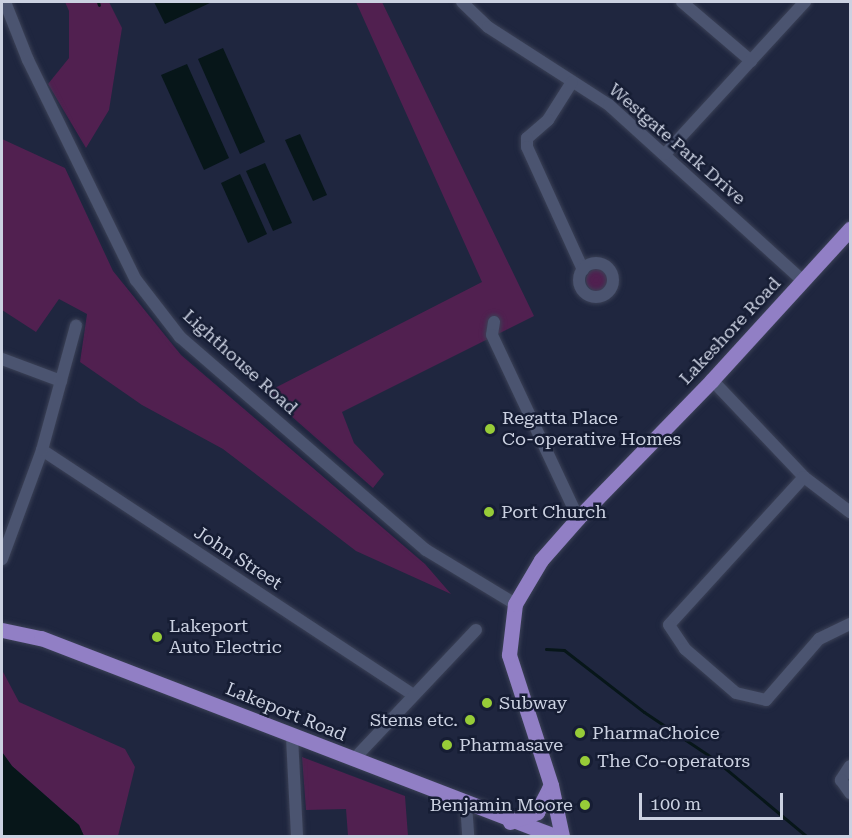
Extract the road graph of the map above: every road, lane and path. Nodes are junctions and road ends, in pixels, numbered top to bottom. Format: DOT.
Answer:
graph roads {
  1 [pos="5,2"];
  2 [pos="462,2"];
  3 [pos="682,2"];
  4 [pos="805,2"];
  5 [pos="751,61"];
  6 [pos="572,82"];
  7 [pos="665,154"];
  8 [pos="850,229"];
  9 [pos="583,270"];
  10 [pos="803,281"];
  11 [pos="494,322"];
  12 [pos="76,326"];
  13 [pos="2,359"];
  14 [pos="712,380"];
  15 [pos="62,381"];
  16 [pos="42,450"];
  17 [pos="804,477"];
  18 [pos="850,512"];
  19 [pos="578,518"];
  20 [pos="2,559"];
  21 [pos="515,604"];
  22 [pos="850,624"];
  23 [pos="2,630"];
  24 [pos="476,630"];
  25 [pos="413,695"];
  26 [pos="292,736"];
  27 [pos="353,760"];
  28 [pos="850,766"];
  29 [pos="550,785"];
  30 [pos="850,793"];
  31 [pos="466,804"];
  32 [pos="510,822"];
  33 [pos="297,837"];
  34 [pos="468,837"];
  35 [pos="555,837"];
  36 [pos="562,837"];
  1 -- 21 [label="street, Lighthouse Road"];
  2 -- 6 [label="street, Westgate Park Drive"];
  3 -- 5 [label="street"];
  4 -- 5 [label="street"];
  5 -- 7 [label="street"];
  6 -- 7 [label="street, Westgate Park Drive"];
  6 -- 9 [label="street"];
  7 -- 10 [label="street, Westgate Park Drive"];
  8 -- 10 [label="main road, Lakeshore Road"];
  10 -- 14 [label="main road, Lakeshore Road"];
  11 -- 19 [label="street"];
  12 -- 15 [label="street"];
  13 -- 15 [label="street"];
  14 -- 17 [label="street"];
  14 -- 19 [label="main road, Lakeshore Road"];
  15 -- 16 [label="street"];
  16 -- 20 [label="street"];
  16 -- 25 [label="street, John Street"];
  17 -- 18 [label="street"];
  17 -- 22 [label="street"];
  19 -- 21 [label="main road, Lakeshore Road"];
  21 -- 29 [label="main road, Lakeshore Road"];
  23 -- 26 [label="main road, Lakeport Road"];
  24 -- 25 [label="street"];
  25 -- 27 [label="street"];
  26 -- 27 [label="main road, Lakeport Road"];
  26 -- 33 [label="street"];
  27 -- 31 [label="main road, Lakeport Road"];
  28 -- 30 [label="street"];
  29 -- 32 [label="main road"];
  29 -- 36 [label="main road, Lakeshore Road"];
  31 -- 32 [label="main road, Lakeport Road"];
  31 -- 34 [label="street"];
  32 -- 35 [label="main road, Lakeport Road"];
}
